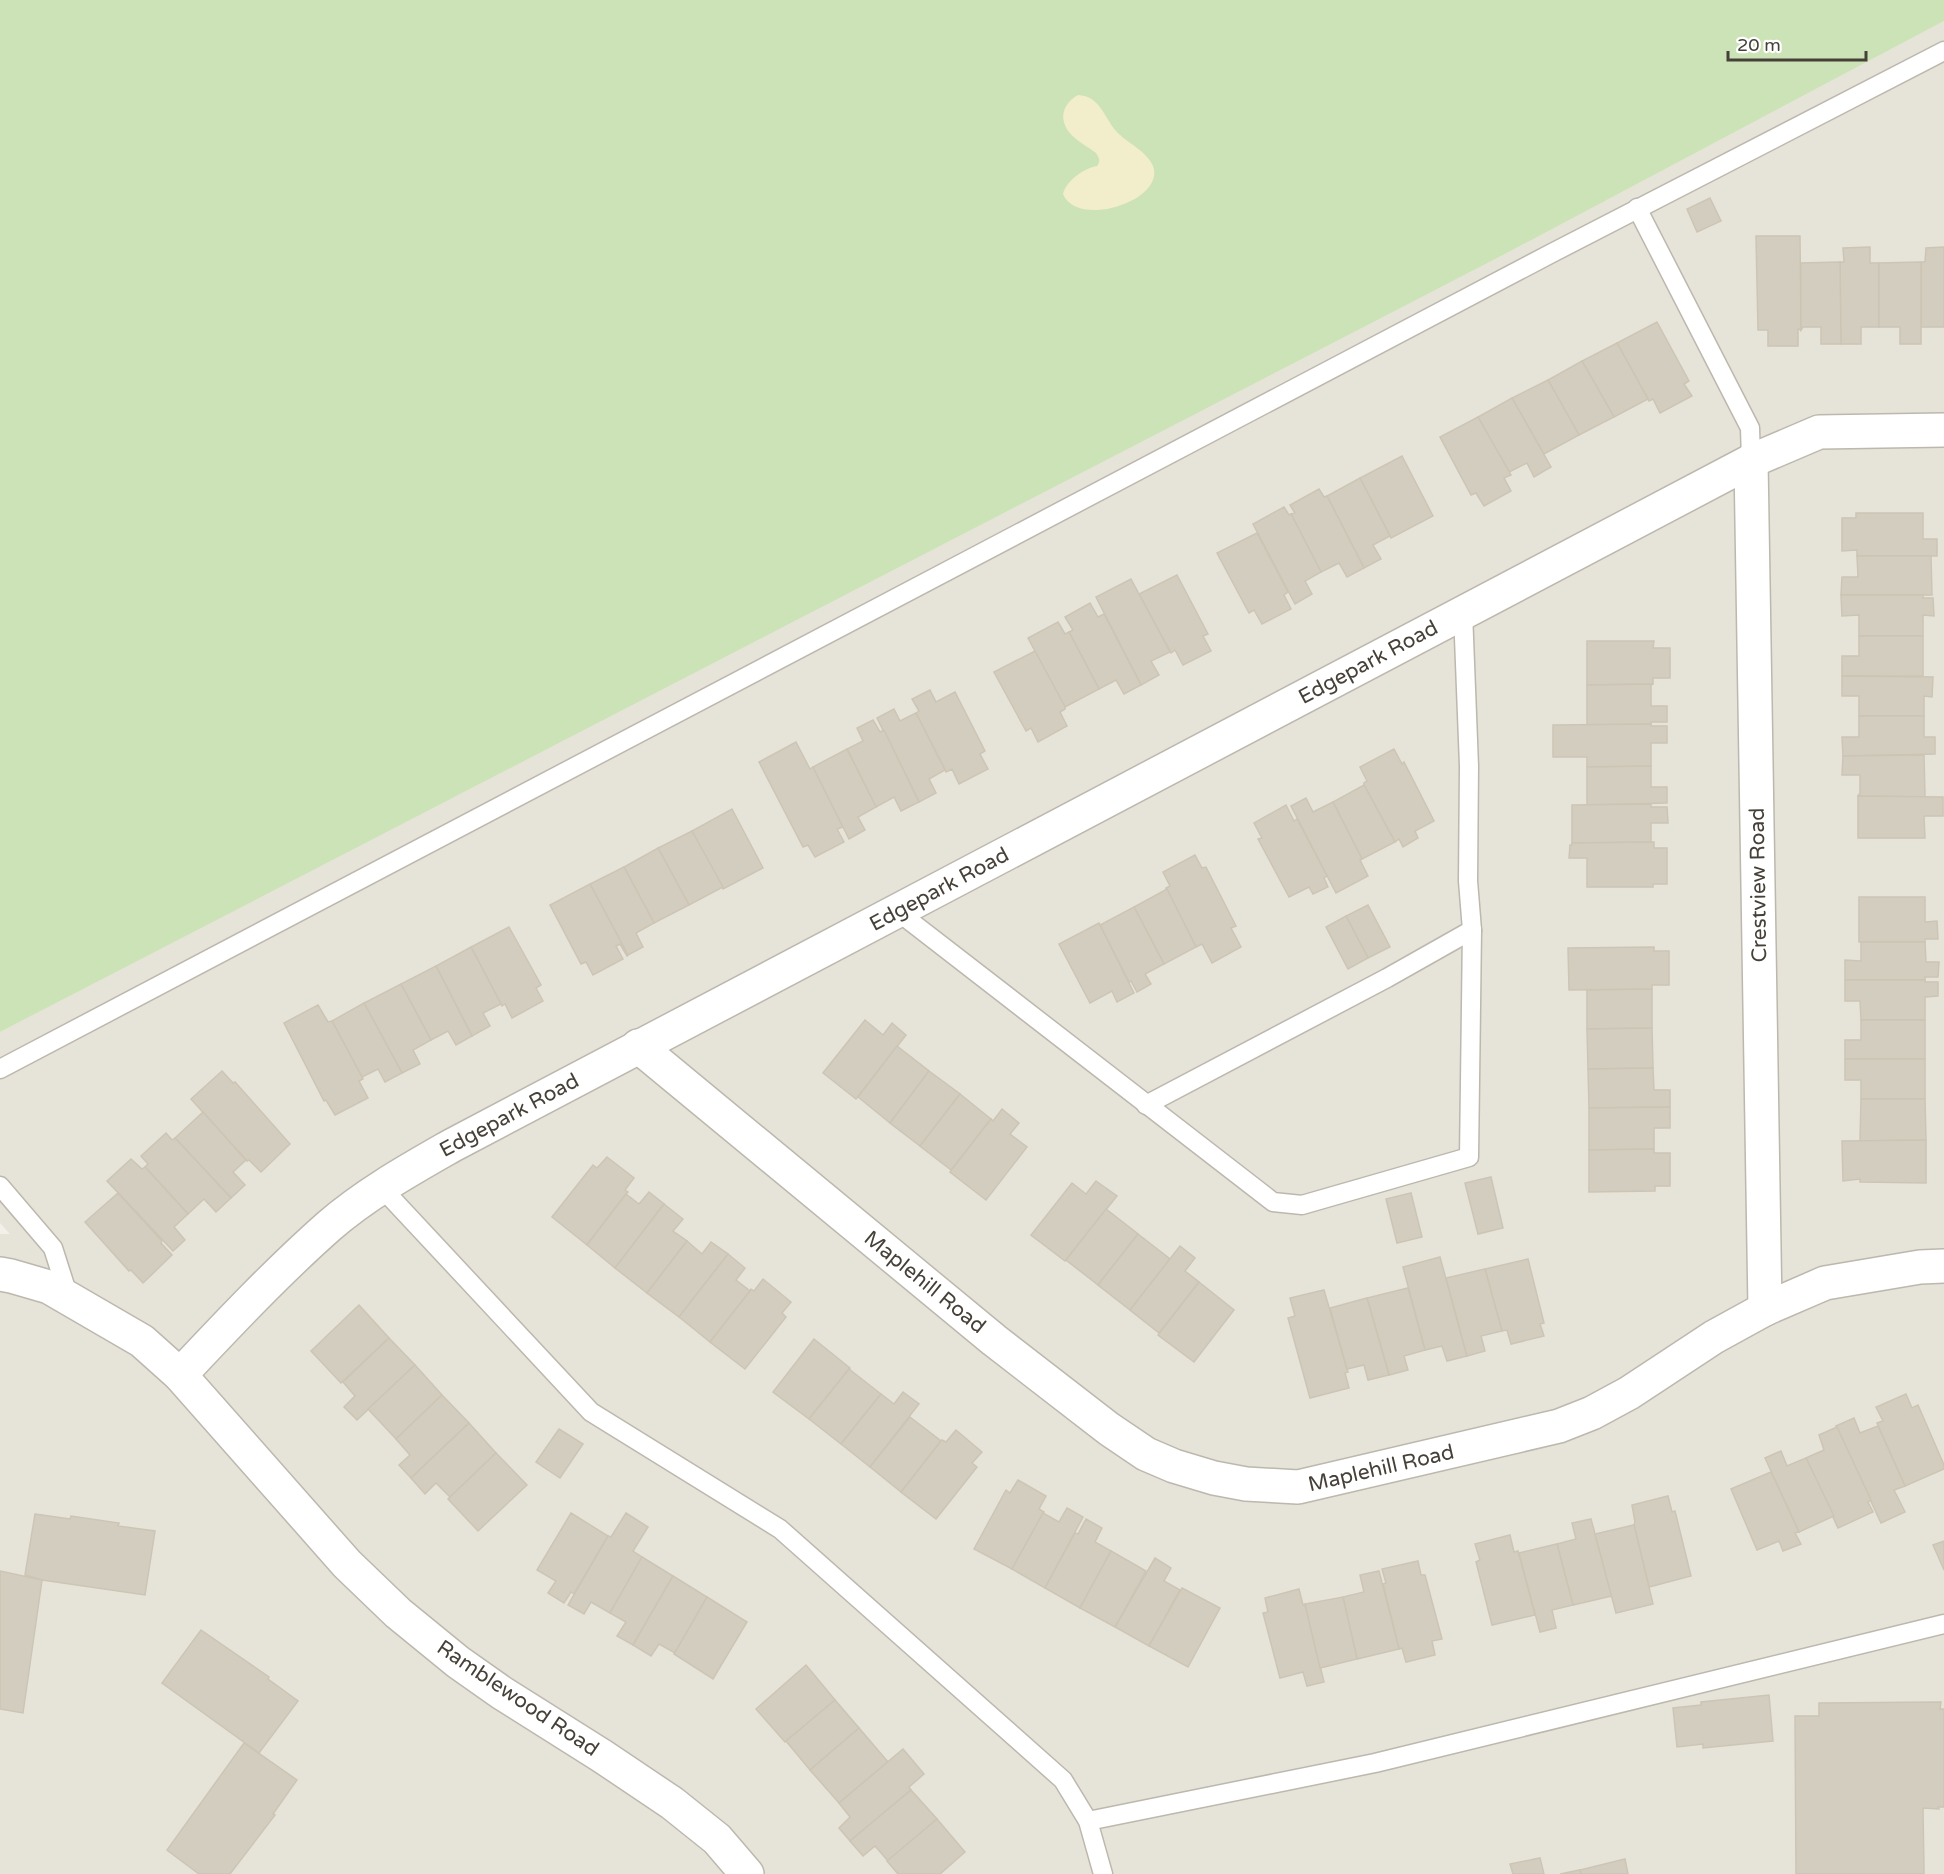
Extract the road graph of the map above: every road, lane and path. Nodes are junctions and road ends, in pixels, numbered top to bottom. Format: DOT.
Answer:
graph roads {
  1 [pos="1944,51"];
  2 [pos="1637,208"];
  3 [pos="1944,430"];
  4 [pos="1751,461"];
  5 [pos="1463,612"];
  6 [pos="897,911"];
  7 [pos="1472,930"];
  8 [pos="638,1046"];
  9 [pos="0,1069"];
  10 [pos="1146,1105"];
  11 [pos="0,1186"];
  12 [pos="381,1187"];
  13 [pos="1944,1266"];
  14 [pos="0,1274"];
  15 [pos="69,1298"];
  16 [pos="1765,1308"];
  17 [pos="180,1375"];
  18 [pos="1944,1624"];
  19 [pos="1088,1821"];
  20 [pos="747,1874"];
  21 [pos="1103,1874"];
  1 -- 2 [label="lane"];
  2 -- 4 [label="lane"];
  2 -- 9 [label="lane"];
  3 -- 4 [label="street, Edgepark Road"];
  4 -- 5 [label="street, Edgepark Road"];
  4 -- 16 [label="street, Crestview Road"];
  5 -- 6 [label="street, Edgepark Road"];
  5 -- 7 [label="lane"];
  6 -- 8 [label="street, Edgepark Road"];
  6 -- 10 [label="lane"];
  7 -- 10 [label="lane"];
  7 -- 10 [label="lane"];
  8 -- 12 [label="street, Edgepark Road"];
  8 -- 16 [label="street, Maplehill Road"];
  11 -- 15 [label="lane"];
  12 -- 17 [label="street, Edgepark Road"];
  12 -- 19 [label="lane"];
  13 -- 16 [label="street, Maplehill Road"];
  14 -- 15 [label="street"];
  15 -- 17 [label="street"];
  17 -- 20 [label="street, Ramblewood Road"];
  18 -- 19 [label="lane"];
  19 -- 21 [label="lane"];
}
